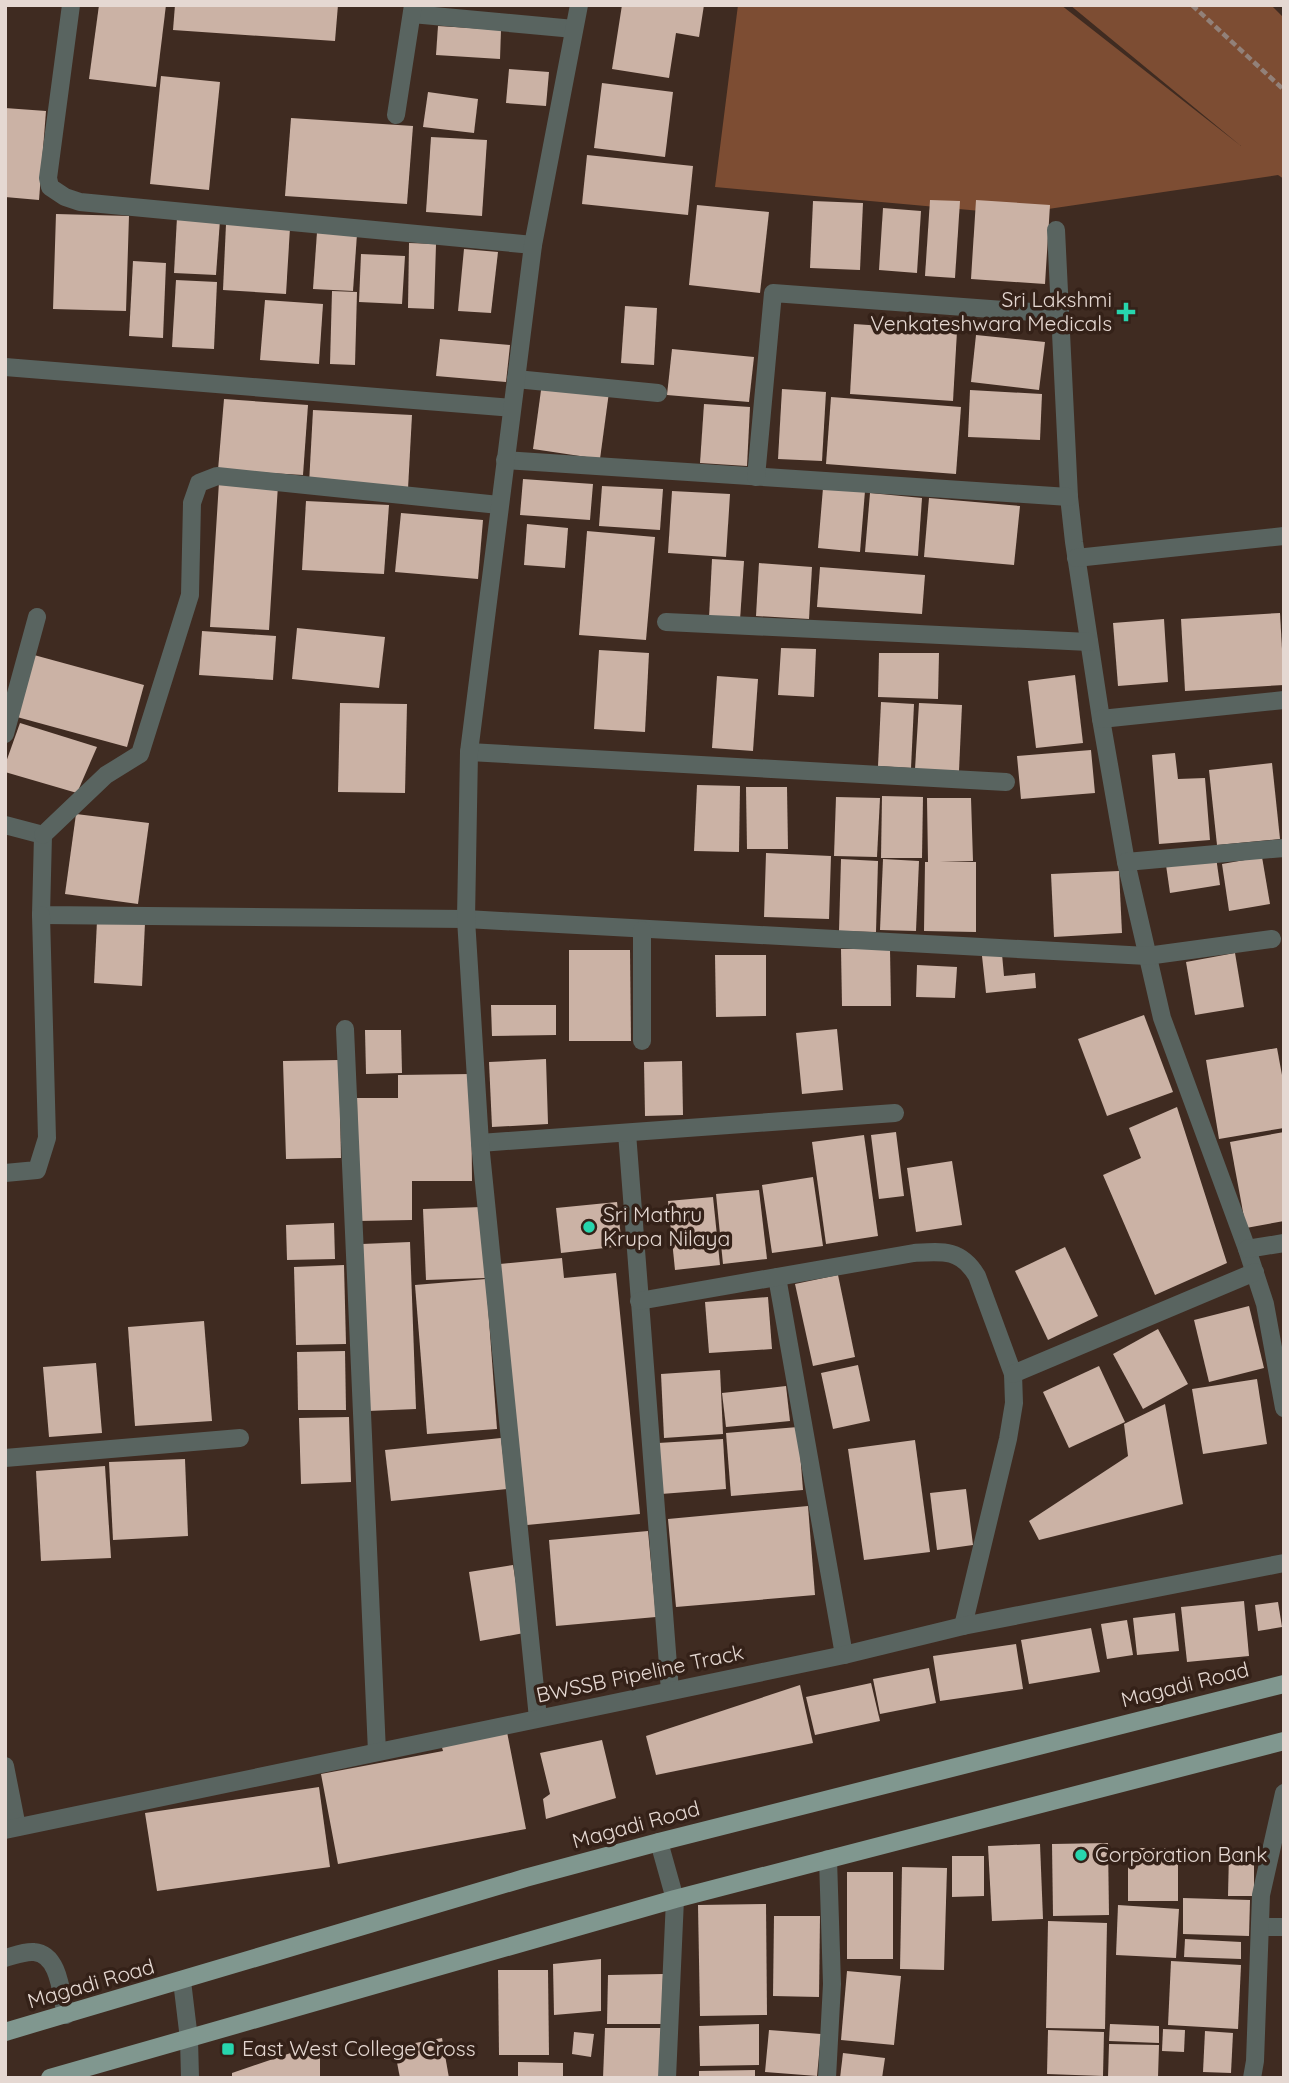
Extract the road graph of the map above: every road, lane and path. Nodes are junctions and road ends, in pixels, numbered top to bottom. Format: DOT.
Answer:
graph roads {
  1 [pos="71,5"];
  2 [pos="579,5"];
  3 [pos="1192,5"];
  4 [pos="412,10"];
  5 [pos="574,29"];
  6 [pos="1284,90"];
  7 [pos="396,115"];
  8 [pos="1056,230"];
  9 [pos="533,246"];
  10 [pos="1059,314"];
  11 [pos="5,367"];
  12 [pos="516,379"];
  13 [pos="658,393"];
  14 [pos="512,408"];
  15 [pos="505,460"];
  16 [pos="756,477"];
  17 [pos="1069,497"];
  18 [pos="499,505"];
  19 [pos="1284,536"];
  20 [pos="1076,558"];
  21 [pos="37,617"];
  22 [pos="666,622"];
  23 [pos="1089,642"];
  24 [pos="1284,700"];
  25 [pos="1101,719"];
  26 [pos="5,734"];
  27 [pos="469,752"];
  28 [pos="1006,782"];
  29 [pos="5,825"];
  30 [pos="43,835"];
  31 [pos="1284,848"];
  32 [pos="1126,862"];
  33 [pos="40,915"];
  34 [pos="466,919"];
  35 [pos="642,930"];
  36 [pos="1272,939"];
  37 [pos="1147,957"];
  38 [pos="345,1029"];
  39 [pos="642,1041"];
  40 [pos="895,1114"];
  41 [pos="627,1133"];
  42 [pos="480,1143"];
  43 [pos="5,1173"];
  44 [pos="1284,1243"];
  45 [pos="1247,1249"];
  46 [pos="1255,1272"];
  47 [pos="777,1277"];
  48 [pos="639,1301"];
  49 [pos="1013,1374"];
  50 [pos="1284,1408"];
  51 [pos="240,1438"];
  52 [pos="5,1458"];
  53 [pos="1284,1563"];
  54 [pos="963,1626"];
  55 [pos="844,1655"];
  56 [pos="1284,1684"];
  57 [pos="670,1691"];
  58 [pos="538,1718"];
  59 [pos="1284,1741"];
  60 [pos="377,1752"];
  61 [pos="5,1766"];
  62 [pos="1284,1793"];
  63 [pos="11,1829"];
  64 [pos="659,1842"];
  65 [pos="828,1859"];
  66 [pos="674,1899"];
  67 [pos="1261,1927"];
  68 [pos="1284,1927"];
  69 [pos="5,1958"];
  70 [pos="182,1982"];
  71 [pos="66,2015"];
  72 [pos="5,2032"];
  73 [pos="189,2039"];
  74 [pos="50,2078"];
  75 [pos="190,2078"];
  76 [pos="667,2078"];
  77 [pos="827,2078"];
  78 [pos="1252,2078"];
  1 -- 9 [label="street"];
  2 -- 5 [label="street"];
  3 -- 6 [label="path"];
  4 -- 5 [label="street"];
  4 -- 7 [label="street"];
  5 -- 9 [label="street"];
  8 -- 10 [label="street"];
  9 -- 12 [label="street"];
  10 -- 16 [label="street"];
  10 -- 17 [label="street"];
  11 -- 14 [label="street"];
  12 -- 13 [label="street"];
  12 -- 14 [label="street"];
  14 -- 15 [label="street"];
  15 -- 16 [label="street"];
  15 -- 18 [label="street"];
  16 -- 17 [label="street"];
  17 -- 20 [label="street"];
  18 -- 27 [label="street"];
  18 -- 30 [label="street"];
  19 -- 20 [label="street"];
  20 -- 23 [label="street"];
  21 -- 26 [label="street"];
  22 -- 23 [label="street"];
  23 -- 25 [label="street"];
  24 -- 25 [label="street"];
  25 -- 32 [label="street"];
  27 -- 28 [label="street"];
  27 -- 34 [label="street"];
  29 -- 30 [label="street"];
  30 -- 33 [label="street"];
  31 -- 32 [label="street"];
  32 -- 37 [label="street"];
  33 -- 34 [label="street"];
  33 -- 43 [label="street"];
  34 -- 35 [label="street"];
  34 -- 42 [label="street"];
  35 -- 37 [label="street"];
  35 -- 39 [label="street"];
  36 -- 37 [label="street"];
  37 -- 45 [label="street"];
  38 -- 60 [label="street"];
  40 -- 41 [label="street"];
  41 -- 42 [label="street"];
  41 -- 48 [label="street"];
  42 -- 58 [label="street"];
  44 -- 45 [label="street"];
  45 -- 46 [label="street"];
  46 -- 49 [label="street"];
  46 -- 50 [label="street"];
  47 -- 48 [label="street"];
  47 -- 49 [label="street"];
  47 -- 55 [label="street"];
  48 -- 57 [label="street"];
  49 -- 54 [label="street"];
  51 -- 52 [label="street"];
  53 -- 54 [label="street, BWSSB Pipeline Track"];
  54 -- 55 [label="street, BWSSB Pipeline Track"];
  55 -- 57 [label="street, BWSSB Pipeline Track"];
  56 -- 64 [label="main road, Magadi Road"];
  57 -- 58 [label="street, BWSSB Pipeline Track"];
  58 -- 60 [label="street, BWSSB Pipeline Track"];
  59 -- 65 [label="main road"];
  60 -- 63 [label="street, BWSSB Pipeline Track"];
  61 -- 63 [label="street"];
  62 -- 67 [label="street"];
  64 -- 66 [label="street"];
  64 -- 70 [label="main road, Magadi Road"];
  65 -- 66 [label="main road"];
  65 -- 77 [label="street"];
  66 -- 73 [label="main road"];
  66 -- 76 [label="street"];
  67 -- 68 [label="street"];
  67 -- 78 [label="street"];
  69 -- 71 [label="street"];
  70 -- 71 [label="main road, Magadi Road"];
  70 -- 73 [label="street"];
  71 -- 72 [label="main road, Magadi Road"];
  73 -- 74 [label="main road"];
  73 -- 75 [label="street"];
}
